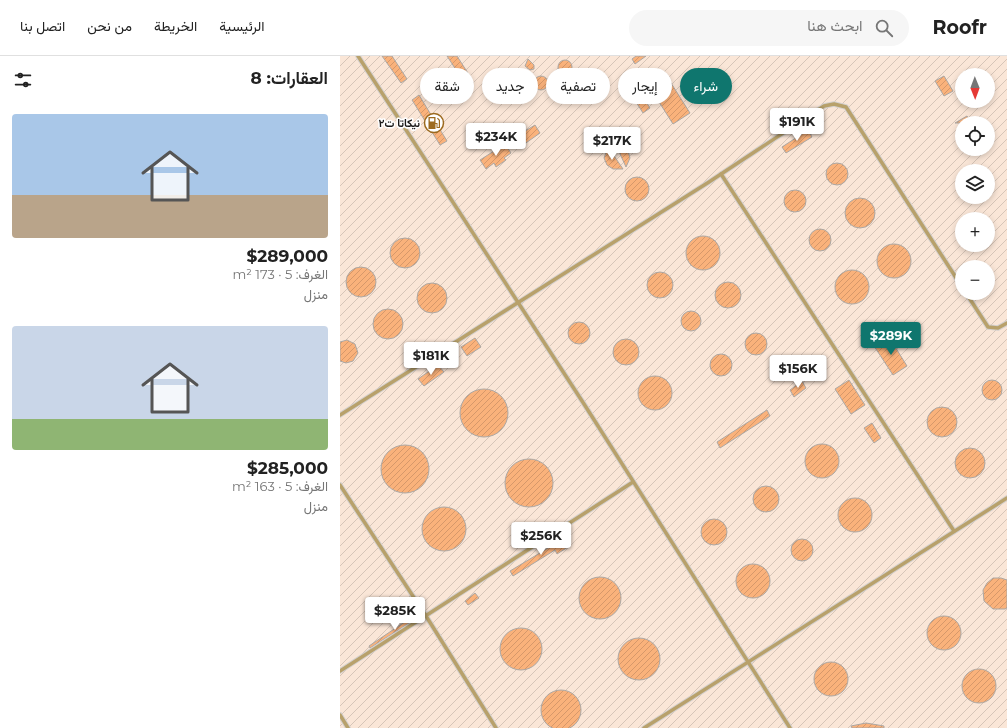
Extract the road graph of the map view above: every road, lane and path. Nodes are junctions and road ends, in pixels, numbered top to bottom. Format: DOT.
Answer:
graph roads {
  1 [pos="358,56"];
  2 [pos="721,174"];
  3 [pos="955,276"];
  4 [pos="971,300"];
  5 [pos="518,303"];
  6 [pos="1007,323"];
  7 [pos="340,415"];
  8 [pos="633,482"];
  9 [pos="340,485"];
  10 [pos="1007,498"];
  11 [pos="954,531"];
  12 [pos="426,616"];
  13 [pos="748,662"];
  14 [pos="340,671"];
  15 [pos="340,715"];
  16 [pos="348,728"];
  17 [pos="496,728"];
  18 [pos="644,728"];
  19 [pos="790,728"];
  1 -- 5 [label="lane"];
  2 -- 3 [label="lane"];
  2 -- 5 [label="lane"];
  2 -- 11 [label="lane"];
  4 -- 6 [label="lane"];
  5 -- 7 [label="lane"];
  5 -- 8 [label="lane"];
  8 -- 12 [label="lane"];
  8 -- 13 [label="lane"];
  9 -- 12 [label="lane"];
  10 -- 11 [label="lane"];
  11 -- 13 [label="lane"];
  12 -- 14 [label="lane"];
  12 -- 17 [label="lane"];
  13 -- 18 [label="lane"];
  13 -- 19 [label="lane"];
  15 -- 16 [label="lane"];
}
